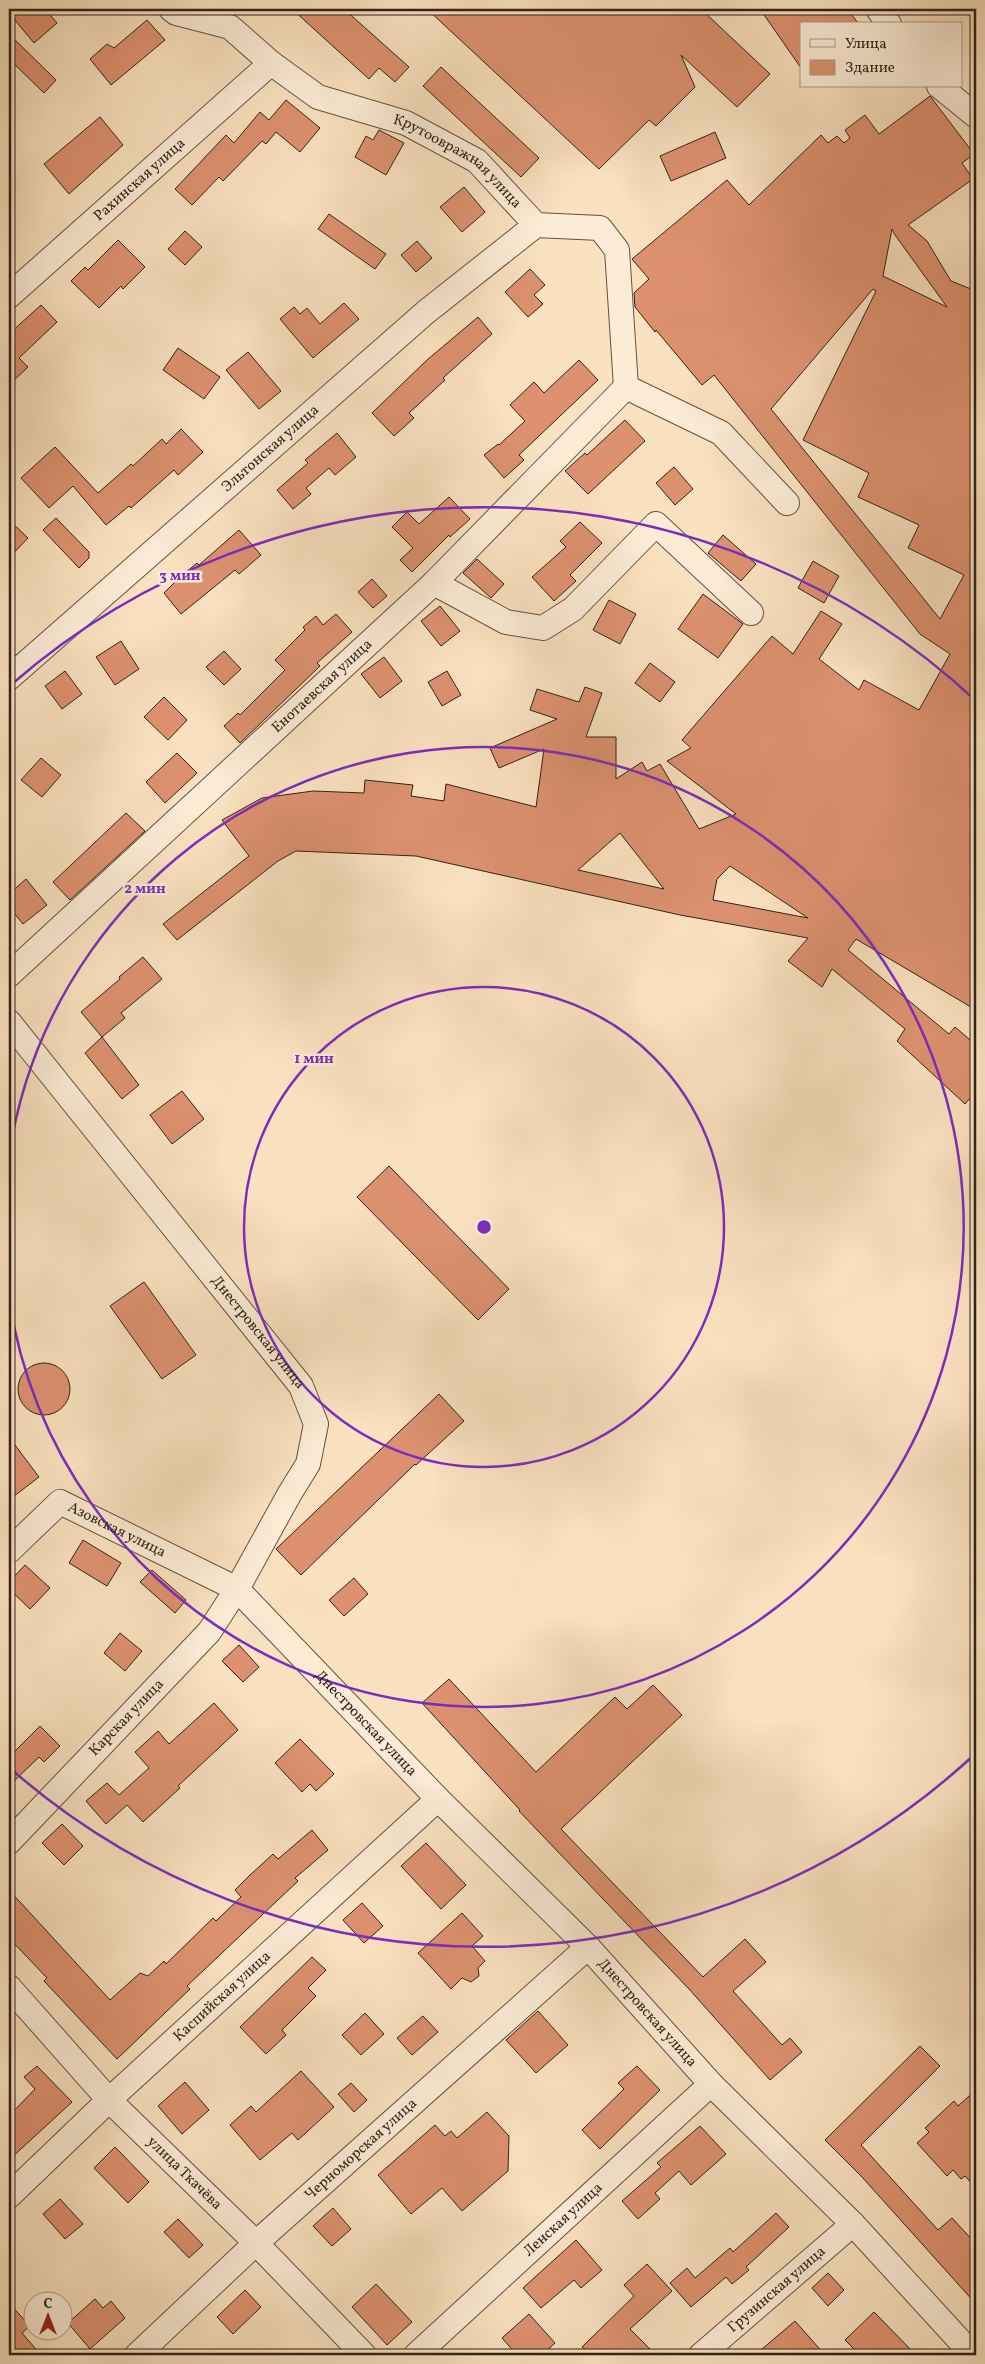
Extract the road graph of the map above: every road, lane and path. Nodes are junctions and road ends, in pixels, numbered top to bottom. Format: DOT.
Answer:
graph roads {
  1 [pos="171,9"];
  2 [pos="878,9"];
  3 [pos="888,22"];
  4 [pos="271,63"];
  5 [pos="941,88"];
  6 [pos="976,116"];
  7 [pos="536,225"];
  8 [pos="9,296"];
  9 [pos="626,387"];
  10 [pos="787,503"];
  11 [pos="434,583"];
  12 [pos="751,613"];
  13 [pos="9,678"];
  14 [pos="9,975"];
  15 [pos="9,1022"];
  16 [pos="9,1551"];
  17 [pos="238,1589"];
  18 [pos="438,1799"];
  19 [pos="9,1842"];
  20 [pos="588,1947"];
  21 [pos="9,1987"];
  22 [pos="711,2084"];
  23 [pos="110,2100"];
  24 [pos="9,2196"];
  25 [pos="853,2224"];
  26 [pos="256,2243"];
  27 [pos="137,2355"];
  28 [pos="364,2355"];
  29 [pos="416,2355"];
  30 [pos="701,2355"];
  31 [pos="973,2355"];
  1 -- 4 [label="street, Крутоовражная улица"];
  2 -- 3 [label="street"];
  4 -- 7 [label="street, Крутоовражная улица"];
  4 -- 8 [label="street, Рахинская улица"];
  5 -- 6 [label="street"];
  7 -- 9 [label="street"];
  7 -- 13 [label="street, Эльтонская улица"];
  9 -- 10 [label="street"];
  9 -- 11 [label="street, Енотаевская улица"];
  11 -- 12 [label="street"];
  11 -- 14 [label="street, Енотаевская улица"];
  15 -- 17 [label="street, Днестровская улица"];
  16 -- 17 [label="street, Азовская улица"];
  17 -- 18 [label="street, Днестровская улица"];
  17 -- 19 [label="street, Карская улица"];
  18 -- 20 [label="street, Днестровская улица"];
  18 -- 23 [label="street, Каспийская улица"];
  20 -- 22 [label="street, Днестровская улица"];
  20 -- 26 [label="street, Черноморская улица"];
  21 -- 23 [label="street, улица Ткачёва"];
  22 -- 25 [label="street, Днестровская улица"];
  22 -- 29 [label="street, Ленская улица"];
  23 -- 24 [label="street, Каспийская улица"];
  23 -- 26 [label="street, улица Ткачёва"];
  25 -- 30 [label="street, Грузинская улица"];
  25 -- 31 [label="street, Днестровская улица"];
  26 -- 27 [label="street, Черноморская улица"];
  26 -- 28 [label="street, улица Ткачёва"];
}
